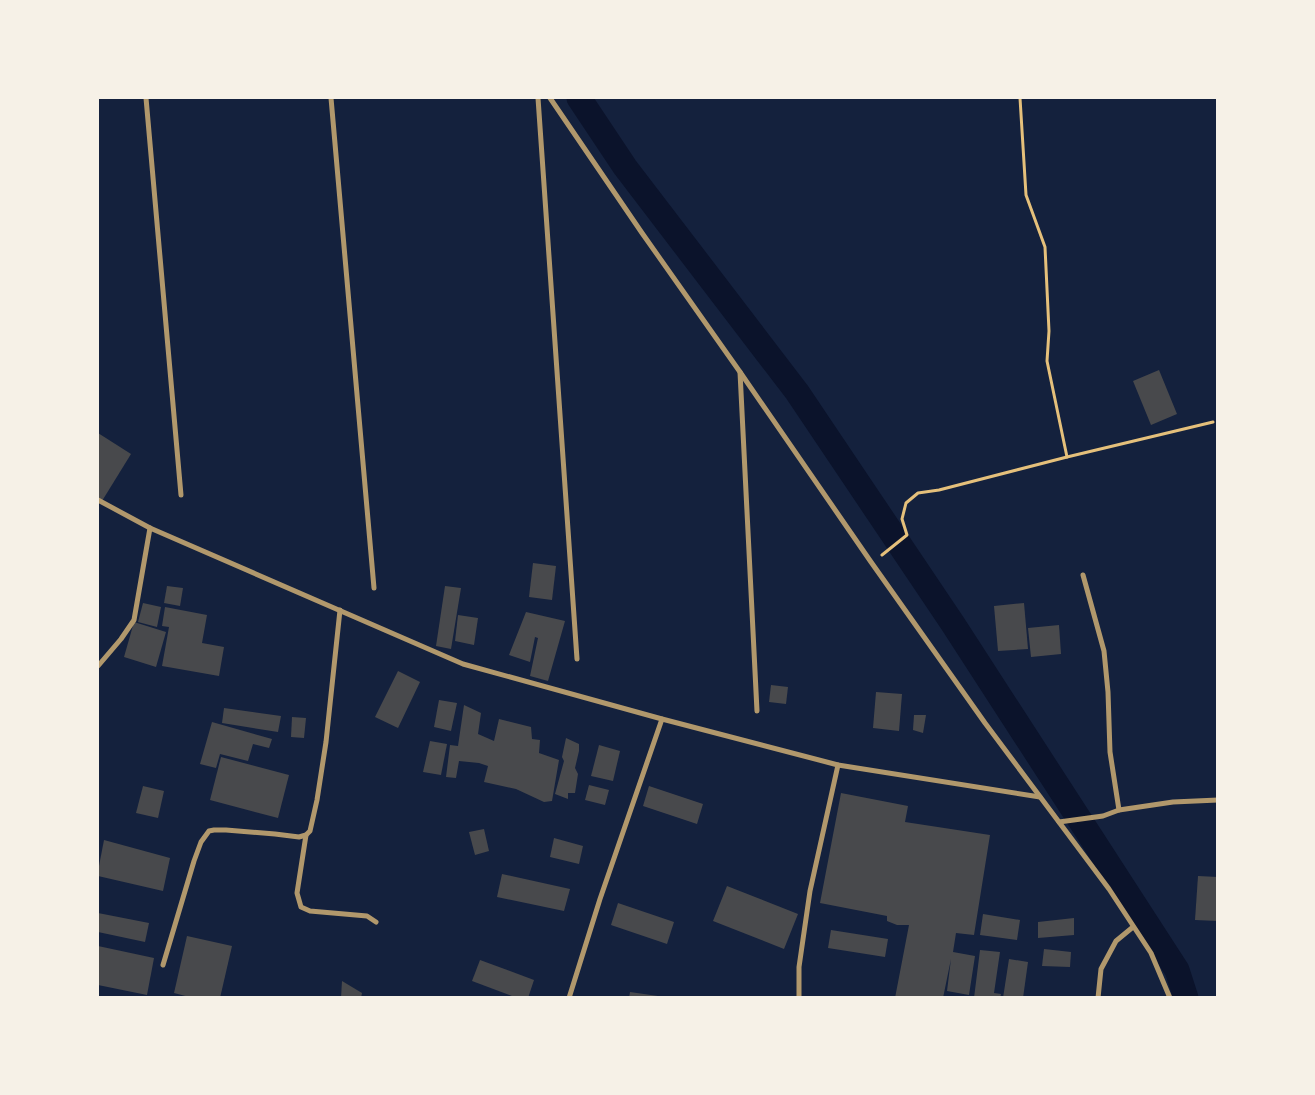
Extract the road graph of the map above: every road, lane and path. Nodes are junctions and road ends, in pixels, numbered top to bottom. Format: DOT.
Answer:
graph roads {
  1 [pos="146,98"];
  2 [pos="331,98"];
  3 [pos="538,98"];
  4 [pos="550,98"];
  5 [pos="1020,98"];
  6 [pos="740,372"];
  7 [pos="1213,422"];
  8 [pos="1067,457"];
  9 [pos="181,495"];
  10 [pos="98,500"];
  11 [pos="150,528"];
  12 [pos="886,552"];
  13 [pos="1083,574"];
  14 [pos="374,588"];
  15 [pos="340,610"];
  16 [pos="577,659"];
  17 [pos="98,666"];
  18 [pos="757,711"];
  19 [pos="662,719"];
  20 [pos="838,765"];
  21 [pos="1041,797"];
  22 [pos="1218,800"];
  23 [pos="1119,810"];
  24 [pos="1059,822"];
  25 [pos="306,835"];
  26 [pos="376,922"];
  27 [pos="1133,927"];
  28 [pos="162,965"];
  29 [pos="569,998"];
  30 [pos="799,998"];
  31 [pos="1098,998"];
  32 [pos="1170,998"];
  1 -- 9 [label="street"];
  2 -- 14 [label="street"];
  3 -- 16 [label="street"];
  4 -- 6 [label="street"];
  5 -- 8 [label="path"];
  6 -- 18 [label="street"];
  6 -- 21 [label="street"];
  7 -- 8 [label="path"];
  8 -- 12 [label="path"];
  10 -- 11 [label="street"];
  11 -- 15 [label="street"];
  11 -- 17 [label="street"];
  13 -- 23 [label="street"];
  15 -- 19 [label="street"];
  15 -- 25 [label="street"];
  19 -- 20 [label="street"];
  19 -- 29 [label="street"];
  20 -- 21 [label="street"];
  20 -- 30 [label="street"];
  21 -- 24 [label="street"];
  22 -- 23 [label="street"];
  23 -- 24 [label="street"];
  24 -- 27 [label="street"];
  25 -- 26 [label="street"];
  25 -- 28 [label="street"];
  27 -- 31 [label="street"];
  27 -- 32 [label="street"];
}
